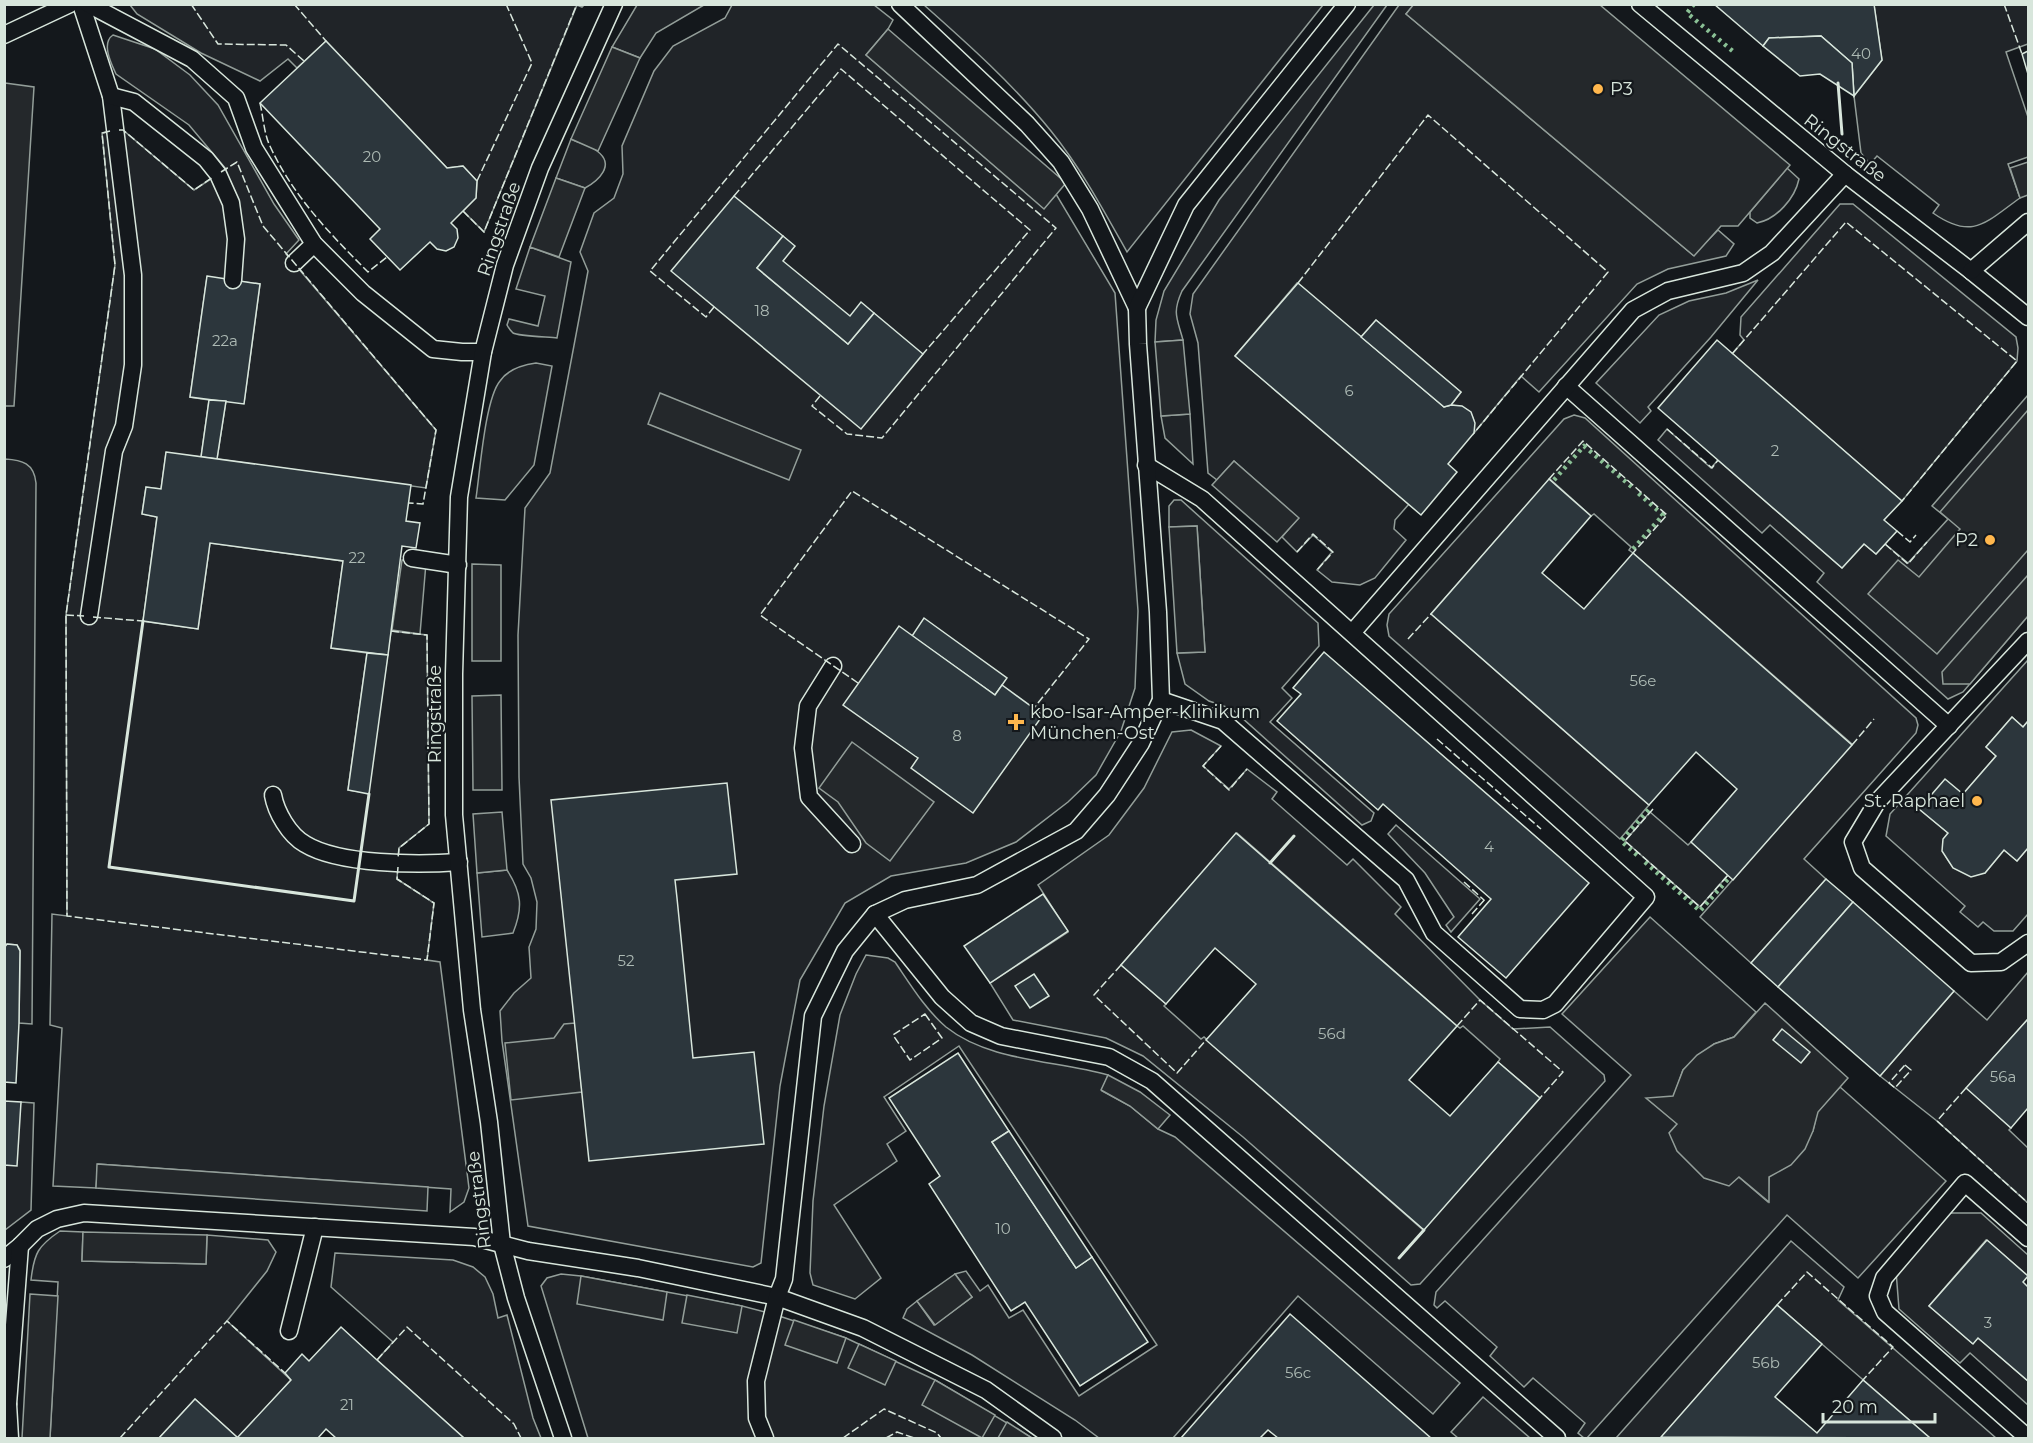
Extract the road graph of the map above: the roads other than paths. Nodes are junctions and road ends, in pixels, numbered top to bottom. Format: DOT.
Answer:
graph roads {
  1 [pos="70,4"];
  2 [pos="81,4"];
  3 [pos="88,4"];
  4 [pos="614,4"];
  5 [pos="900,4"];
  6 [pos="1347,4"];
  7 [pos="1640,4"];
  8 [pos="4,35"];
  9 [pos="111,96"];
  10 [pos="1845,174"];
  11 [pos="2028,222"];
  12 [pos="314,244"];
  13 [pos="294,263"];
  14 [pos="1971,271"];
  15 [pos="233,280"];
  16 [pos="1137,309"];
  17 [pos="2028,317"];
  18 [pos="483,352"];
  19 [pos="1566,386"];
  20 [pos="1146,465"];
  21 [pos="412,558"];
  22 [pos="458,566"];
  23 [pos="89,616"];
  24 [pos="1352,633"];
  25 [pos="2028,640"];
  26 [pos="833,666"];
  27 [pos="1161,700"];
  28 [pos="1949,726"];
  29 [pos="273,795"];
  30 [pos="852,844"];
  31 [pos="459,862"];
  32 [pos="875,914"];
  33 [pos="2028,943"];
  34 [pos="315,1227"];
  35 [pos="2028,1238"];
  36 [pos="502,1244"];
  37 [pos="20,1246"];
  38 [pos="4,1259"];
  39 [pos="777,1297"];
  40 [pos="289,1331"];
  41 [pos="6,1404"];
  42 [pos="9,1438"];
  43 [pos="563,1438"];
  44 [pos="765,1438"];
  45 [pos="1053,1438"];
  46 [pos="1557,1438"];
  47 [pos="2028,1438"];
  1 -- 8 [label="lane"];
  2 -- 9 [label="lane"];
  3 -- 12 [label="lane"];
  4 -- 18 [label="lane, Ringstraße"];
  5 -- 16 [label="lane"];
  6 -- 16 [label="lane"];
  7 -- 10 [label="lane, Ringstraße"];
  9 -- 15 [label="lane"];
  9 -- 23 [label="lane"];
  10 -- 14 [label="lane, Ringstraße"];
  10 -- 19 [label="lane"];
  11 -- 14 [label="lane"];
  12 -- 13 [label="lane"];
  12 -- 18 [label="lane"];
  14 -- 17 [label="lane, Ringstraße"];
  16 -- 20 [label="lane"];
  18 -- 22 [label="lane, Ringstraße"];
  19 -- 24 [label="lane"];
  19 -- 28 [label="lane"];
  20 -- 24 [label="lane"];
  20 -- 27 [label="lane"];
  21 -- 22 [label="lane"];
  22 -- 31 [label="lane, Ringstraße"];
  24 -- 27 [label="lane"];
  25 -- 28 [label="lane"];
  26 -- 30 [label="lane"];
  27 -- 32 [label="lane"];
  28 -- 33 [label="lane"];
  29 -- 31 [label="lane"];
  31 -- 36 [label="lane, Ringstraße"];
  32 -- 39 [label="lane"];
  32 -- 46 [label="lane"];
  34 -- 36 [label="lane"];
  34 -- 37 [label="lane"];
  34 -- 40 [label="lane"];
  35 -- 47 [label="lane"];
  36 -- 39 [label="lane"];
  36 -- 43 [label="lane, Ringstraße"];
  37 -- 38 [label="lane"];
  37 -- 41 [label="lane"];
  39 -- 44 [label="lane"];
  39 -- 45 [label="lane"];
  41 -- 42 [label="lane"];
}
